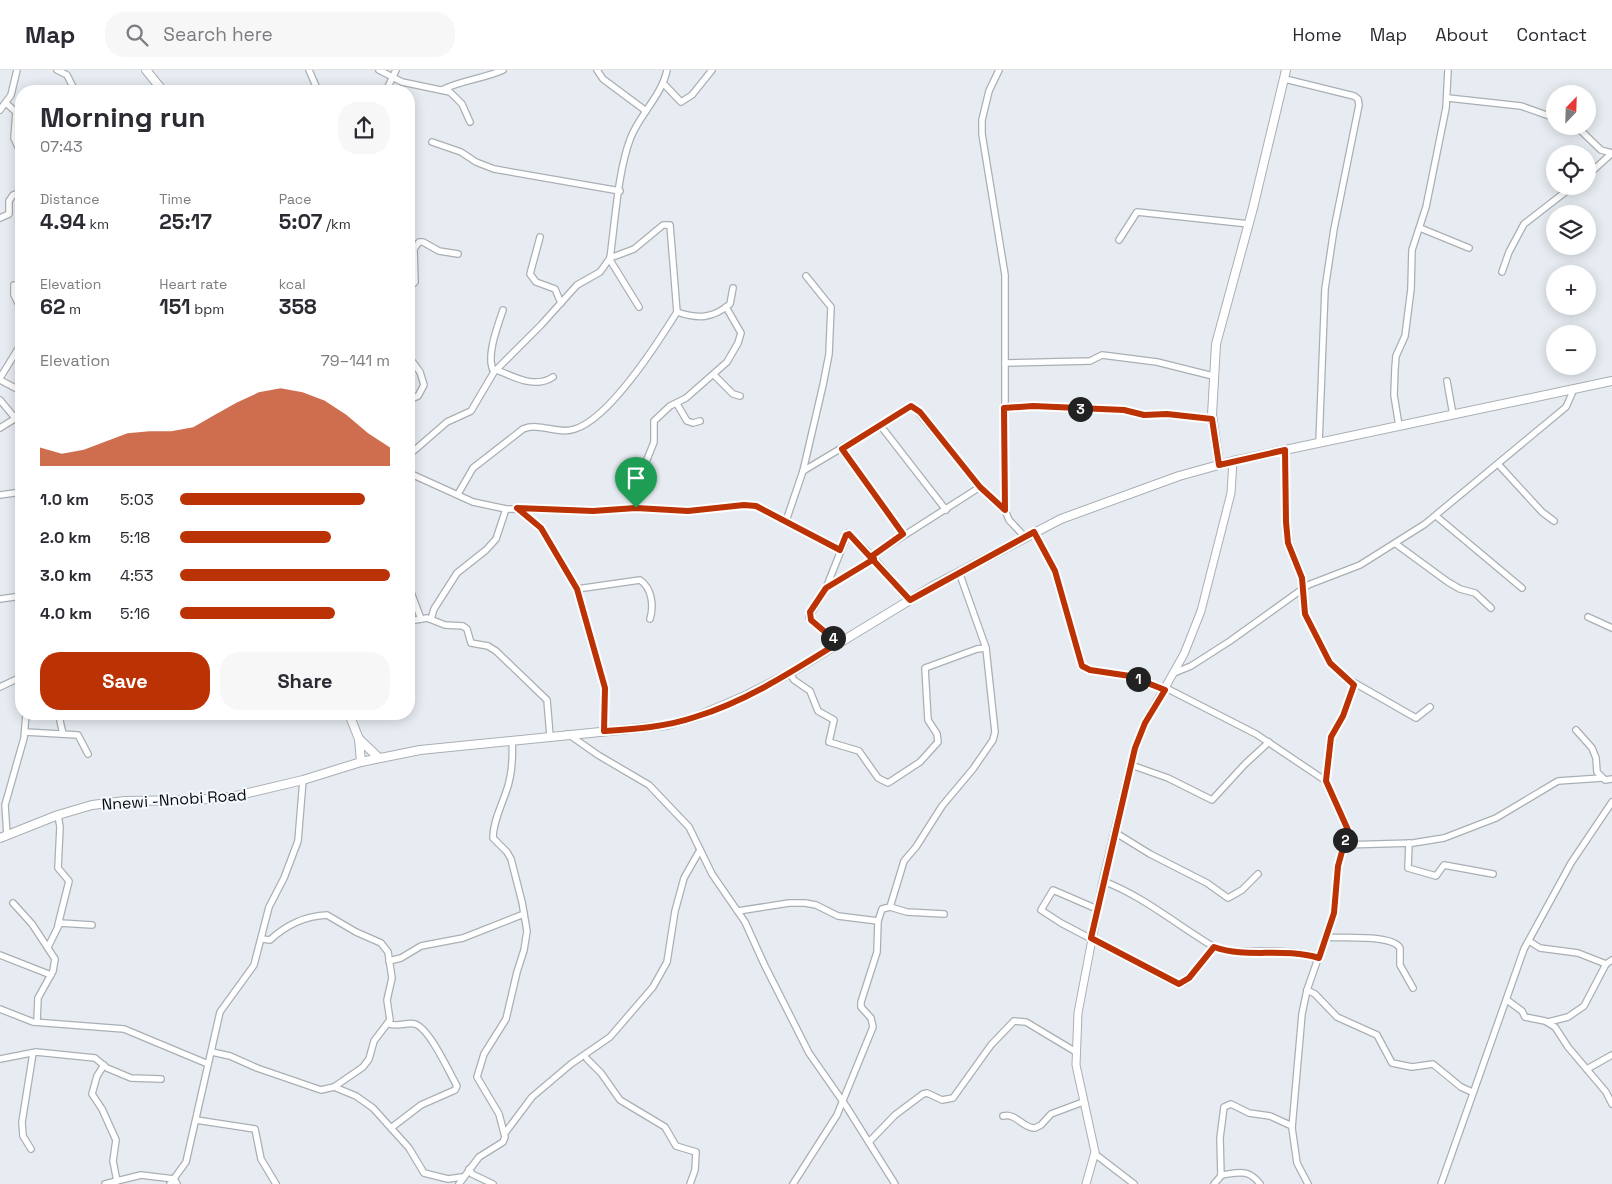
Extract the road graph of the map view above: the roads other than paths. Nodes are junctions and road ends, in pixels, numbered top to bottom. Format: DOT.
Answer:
graph roads {
  1 [pos="17,70"];
  2 [pos="57,70"];
  3 [pos="146,70"];
  4 [pos="309,70"];
  5 [pos="379,70"];
  6 [pos="396,70"];
  7 [pos="503,70"];
  8 [pos="597,70"];
  9 [pos="667,70"];
  10 [pos="712,70"];
  11 [pos="999,70"];
  12 [pos="1286,70"];
  13 [pos="1448,70"];
  14 [pos="392,77"];
  15 [pos="1284,79"];
  16 [pos="663,83"];
  17 [pos="72,85"];
  18 [pos="158,85"];
  19 [pos="315,85"];
  20 [pos="389,85"];
  21 [pos="442,90"];
  22 [pos="1448,98"];
  23 [pos="7,104"];
  24 [pos="0,110"];
  25 [pos="15,111"];
  26 [pos="646,111"];
  27 [pos="1546,115"];
  28 [pos="470,122"];
  29 [pos="15,125"];
  30 [pos="1585,135"];
  31 [pos="15,140"];
  32 [pos="432,142"];
  33 [pos="1612,153"];
  34 [pos="1596,168"];
  35 [pos="620,191"];
  36 [pos="15,194"];
  37 [pos="1561,195"];
  38 [pos="0,218"];
  39 [pos="1249,224"];
  40 [pos="1420,228"];
  41 [pos="540,237"];
  42 [pos="1119,240"];
  43 [pos="415,247"];
  44 [pos="1469,248"];
  45 [pos="458,254"];
  46 [pos="610,259"];
  47 [pos="415,266"];
  48 [pos="1502,272"];
  49 [pos="806,276"];
  50 [pos="415,283"];
  51 [pos="14,285"];
  52 [pos="733,288"];
  53 [pos="15,297"];
  54 [pos="561,303"];
  55 [pos="726,307"];
  56 [pos="639,308"];
  57 [pos="503,310"];
  58 [pos="677,312"];
  59 [pos="15,354"];
  60 [pos="1005,363"];
  61 [pos="415,365"];
  62 [pos="496,371"];
  63 [pos="714,375"];
  64 [pos="1213,376"];
  65 [pos="553,377"];
  66 [pos="0,379"];
  67 [pos="1447,381"];
  68 [pos="1612,381"];
  69 [pos="15,388"];
  70 [pos="1574,389"];
  71 [pos="740,396"];
  72 [pos="415,397"];
  73 [pos="0,400"];
  74 [pos="677,404"];
  75 [pos="1004,408"];
  76 [pos="1454,415"];
  77 [pos="15,417"];
  78 [pos="15,419"];
  79 [pos="1212,419"];
  80 [pos="700,421"];
  81 [pos="880,426"];
  82 [pos="1399,426"];
  83 [pos="0,428"];
  84 [pos="1319,443"];
  85 [pos="842,449"];
  86 [pos="415,450"];
  87 [pos="1285,450"];
  88 [pos="1233,462"];
  89 [pos="1498,464"];
  90 [pos="1219,465"];
  91 [pos="803,471"];
  92 [pos="415,476"];
  93 [pos="980,487"];
  94 [pos="15,493"];
  95 [pos="458,494"];
  96 [pos="0,495"];
  97 [pos="517,508"];
  98 [pos="636,508"];
  99 [pos="506,509"];
  100 [pos="946,510"];
  101 [pos="1005,510"];
  102 [pos="1436,516"];
  103 [pos="786,520"];
  104 [pos="1554,521"];
  105 [pos="1034,532"];
  106 [pos="903,534"];
  107 [pos="1024,536"];
  108 [pos="1396,544"];
  109 [pos="840,550"];
  110 [pos="873,558"];
  111 [pos="958,572"];
  112 [pos="826,588"];
  113 [pos="1303,588"];
  114 [pos="1522,588"];
  115 [pos="577,589"];
  116 [pos="15,597"];
  117 [pos="0,599"];
  118 [pos="910,600"];
  119 [pos="415,604"];
  120 [pos="1491,608"];
  121 [pos="1588,618"];
  122 [pos="421,619"];
  123 [pos="431,619"];
  124 [pos="650,619"];
  125 [pos="415,620"];
  126 [pos="1612,628"];
  127 [pos="838,643"];
  128 [pos="986,648"];
  129 [pos="1174,672"];
  130 [pos="790,673"];
  131 [pos="15,680"];
  132 [pos="1353,682"];
  133 [pos="0,687"];
  134 [pos="1165,689"];
  135 [pos="1430,707"];
  136 [pos="26,720"];
  137 [pos="60,720"];
  138 [pos="351,720"];
  139 [pos="1576,730"];
  140 [pos="604,731"];
  141 [pos="25,732"];
  142 [pos="63,734"];
  143 [pos="568,734"];
  144 [pos="550,736"];
  145 [pos="359,739"];
  146 [pos="512,740"];
  147 [pos="1269,742"];
  148 [pos="88,754"];
  149 [pos="378,757"];
  150 [pos="361,762"];
  151 [pos="1131,765"];
  152 [pos="1602,778"];
  153 [pos="1612,779"];
  154 [pos="304,780"];
  155 [pos="1326,781"];
  156 [pos="1612,802"];
  157 [pos="58,815"];
  158 [pos="1116,833"];
  159 [pos="4,836"];
  160 [pos="1409,843"];
  161 [pos="1343,846"];
  162 [pos="700,850"];
  163 [pos="1258,874"];
  164 [pos="1492,874"];
  165 [pos="1103,881"];
  166 [pos="13,903"];
  167 [pos="890,907"];
  168 [pos="1097,909"];
  169 [pos="738,911"];
  170 [pos="524,914"];
  171 [pos="944,914"];
  172 [pos="878,921"];
  173 [pos="58,925"];
  174 [pos="92,926"];
  175 [pos="1326,937"];
  176 [pos="1091,938"];
  177 [pos="262,939"];
  178 [pos="1529,941"];
  179 [pos="48,947"];
  180 [pos="1214,947"];
  181 [pos="0,955"];
  182 [pos="1319,958"];
  183 [pos="1612,960"];
  184 [pos="388,961"];
  185 [pos="1606,964"];
  186 [pos="51,975"];
  187 [pos="1414,988"];
  188 [pos="1307,990"];
  189 [pos="1507,1000"];
  190 [pos="0,1009"];
  191 [pos="37,1022"];
  192 [pos="1548,1022"];
  193 [pos="388,1024"];
  194 [pos="212,1052"];
  195 [pos="1076,1052"];
  196 [pos="33,1053"];
  197 [pos="1612,1055"];
  198 [pos="0,1059"];
  199 [pos="587,1060"];
  200 [pos="208,1064"];
  201 [pos="104,1065"];
  202 [pos="1587,1069"];
  203 [pos="161,1079"];
  204 [pos="334,1087"];
  205 [pos="1472,1092"];
  206 [pos="842,1101"];
  207 [pos="1083,1102"];
  208 [pos="1612,1104"];
  209 [pos="1003,1116"];
  210 [pos="196,1120"];
  211 [pos="1292,1126"];
  212 [pos="391,1128"];
  213 [pos="505,1134"];
  214 [pos="869,1142"];
  215 [pos="30,1150"];
  216 [pos="1095,1154"];
  217 [pos="469,1169"];
  218 [pos="1221,1175"];
  219 [pos="462,1177"];
  220 [pos="117,1181"];
  221 [pos="174,1182"];
  222 [pos="105,1184"];
  223 [pos="276,1184"];
  224 [pos="459,1184"];
  225 [pos="493,1184"];
  226 [pos="690,1184"];
  227 [pos="793,1184"];
  228 [pos="895,1184"];
  229 [pos="1086,1184"];
  230 [pos="1134,1184"];
  231 [pos="1214,1184"];
  232 [pos="1260,1184"];
  233 [pos="1308,1184"];
  234 [pos="1441,1184"];
  1 -- 23 [label="street"];
  2 -- 17 [label="street"];
  3 -- 18 [label="main road"];
  4 -- 19 [label="street"];
  5 -- 14 [label="street"];
  6 -- 14 [label="street"];
  7 -- 21 [label="street"];
  8 -- 26 [label="street"];
  9 -- 16 [label="street"];
  10 -- 16 [label="street"];
  11 -- 60 [label="street"];
  12 -- 15 [label="main road"];
  13 -- 22 [label="street"];
  14 -- 20 [label="street"];
  14 -- 21 [label="street"];
  15 -- 39 [label="main road"];
  15 -- 84 [label="street"];
  16 -- 26 [label="street"];
  21 -- 28 [label="street"];
  22 -- 27 [label="street"];
  22 -- 40 [label="street"];
  23 -- 24 [label="street"];
  23 -- 25 [label="street"];
  26 -- 35 [label="street"];
  29 -- 31 [label="street"];
  30 -- 33 [label="street"];
  32 -- 35 [label="street"];
  33 -- 34 [label="street"];
  35 -- 46 [label="street"];
  36 -- 38 [label="street"];
  37 -- 48 [label="street"];
  39 -- 42 [label="street"];
  39 -- 64 [label="main road"];
  40 -- 44 [label="street"];
  40 -- 82 [label="street"];
  41 -- 54 [label="street"];
  43 -- 45 [label="street"];
  46 -- 54 [label="street"];
  46 -- 56 [label="street"];
  46 -- 58 [label="street"];
  47 -- 50 [label="street"];
  49 -- 91 [label="street"];
  51 -- 53 [label="street"];
  52 -- 55 [label="street"];
  54 -- 62 [label="street"];
  55 -- 58 [label="street"];
  55 -- 63 [label="street"];
  57 -- 62 [label="street"];
  58 -- 95 [label="street"];
  59 -- 66 [label="street"];
  60 -- 64 [label="street"];
  60 -- 75 [label="street"];
  61 -- 72 [label="street"];
  62 -- 65 [label="street"];
  62 -- 86 [label="street"];
  63 -- 71 [label="street"];
  63 -- 74 [label="street"];
  64 -- 79 [label="main road"];
  66 -- 69 [label="street"];
  67 -- 76 [label="street"];
  68 -- 70 [label="main road, Nnewi -Nnobi Road"];
  70 -- 76 [label="main road, Nnewi -Nnobi Road"];
  70 -- 89 [label="street"];
  73 -- 77 [label="street"];
  74 -- 80 [label="street"];
  74 -- 98 [label="street"];
  75 -- 79 [label="street"];
  75 -- 101 [label="street"];
  76 -- 82 [label="main road, Nnewi -Nnobi Road"];
  78 -- 83 [label="street"];
  79 -- 90 [label="main road"];
  81 -- 85 [label="street"];
  81 -- 93 [label="street"];
  81 -- 100 [label="street"];
  82 -- 84 [label="main road, Nnewi -Nnobi Road"];
  84 -- 87 [label="main road, Nnewi -Nnobi Road"];
  85 -- 91 [label="street"];
  85 -- 106 [label="street"];
  87 -- 88 [label="main road, Nnewi -Nnobi Road"];
  87 -- 113 [label="street"];
  88 -- 90 [label="main road, Nnewi -Nnobi Road"];
  88 -- 129 [label="street"];
  89 -- 102 [label="street"];
  89 -- 104 [label="street"];
  90 -- 105 [label="main road, Nnewi -Nnobi Road"];
  91 -- 103 [label="street"];
  92 -- 95 [label="street"];
  93 -- 100 [label="street"];
  93 -- 101 [label="street"];
  94 -- 96 [label="street"];
  95 -- 99 [label="street"];
  97 -- 98 [label="street"];
  97 -- 99 [label="street"];
  97 -- 115 [label="street"];
  98 -- 103 [label="street"];
  99 -- 123 [label="street"];
  100 -- 106 [label="street"];
  101 -- 107 [label="street"];
  102 -- 108 [label="street"];
  102 -- 114 [label="street"];
  103 -- 109 [label="street"];
  105 -- 107 [label="main road, Nnewi -Nnobi Road"];
  105 -- 134 [label="street"];
  106 -- 110 [label="street"];
  107 -- 111 [label="main road, Nnewi -Nnobi Road"];
  108 -- 113 [label="street"];
  108 -- 120 [label="street"];
  109 -- 110 [label="street"];
  109 -- 112 [label="street"];
  110 -- 112 [label="street"];
  110 -- 118 [label="street"];
  111 -- 118 [label="main road, Nnewi -Nnobi Road"];
  111 -- 128 [label="street"];
  112 -- 127 [label="street"];
  113 -- 129 [label="street"];
  113 -- 132 [label="street"];
  115 -- 124 [label="street"];
  115 -- 140 [label="street"];
  116 -- 117 [label="street"];
  118 -- 127 [label="main road, Nnewi -Nnobi Road"];
  119 -- 122 [label="street"];
  121 -- 126 [label="street"];
  122 -- 123 [label="street"];
  122 -- 125 [label="street"];
  123 -- 144 [label="street"];
  127 -- 130 [label="main road, Nnewi -Nnobi Road"];
  128 -- 130 [label="street"];
  128 -- 167 [label="street"];
  129 -- 134 [label="street"];
  130 -- 140 [label="main road, Nnewi -Nnobi Road"];
  131 -- 133 [label="street"];
  132 -- 135 [label="street"];
  132 -- 155 [label="street"];
  134 -- 147 [label="street"];
  134 -- 151 [label="street"];
  136 -- 141 [label="street"];
  137 -- 142 [label="street"];
  138 -- 145 [label="main road"];
  139 -- 152 [label="street"];
  140 -- 143 [label="main road, Nnewi -Nnobi Road"];
  141 -- 142 [label="street"];
  141 -- 159 [label="street"];
  142 -- 148 [label="street"];
  143 -- 144 [label="main road, Nnewi -Nnobi Road"];
  143 -- 162 [label="street"];
  144 -- 146 [label="main road, Nnewi -Nnobi Road"];
  145 -- 149 [label="main road"];
  145 -- 150 [label="main road"];
  146 -- 149 [label="main road, Nnewi -Nnobi Road"];
  146 -- 170 [label="street"];
  147 -- 151 [label="street"];
  147 -- 155 [label="street"];
  149 -- 150 [label="main road, Nnewi -Nnobi Road"];
  150 -- 154 [label="main road, Nnewi -Nnobi Road"];
  151 -- 158 [label="street"];
  152 -- 153 [label="street"];
  152 -- 160 [label="street"];
  154 -- 157 [label="main road, Nnewi -Nnobi Road"];
  154 -- 177 [label="street"];
  155 -- 161 [label="street"];
  156 -- 178 [label="street"];
  157 -- 159 [label="main road, Nnewi -Nnobi Road"];
  157 -- 173 [label="street"];
  158 -- 163 [label="street"];
  158 -- 165 [label="street"];
  160 -- 161 [label="street"];
  160 -- 164 [label="street"];
  161 -- 175 [label="street"];
  162 -- 169 [label="street"];
  162 -- 213 [label="street"];
  165 -- 168 [label="street"];
  165 -- 180 [label="street"];
  166 -- 179 [label="street"];
  167 -- 171 [label="street"];
  167 -- 172 [label="street"];
  168 -- 176 [label="street"];
  168 -- 176 [label="street"];
  169 -- 172 [label="street"];
  169 -- 206 [label="street"];
  170 -- 184 [label="street"];
  170 -- 213 [label="street"];
  172 -- 206 [label="street"];
  173 -- 174 [label="street"];
  173 -- 179 [label="street"];
  175 -- 182 [label="street"];
  175 -- 187 [label="street"];
  176 -- 180 [label="street"];
  176 -- 195 [label="street"];
  177 -- 184 [label="street"];
  177 -- 194 [label="street"];
  178 -- 185 [label="street"];
  178 -- 189 [label="street"];
  179 -- 186 [label="street"];
  180 -- 182 [label="street"];
  181 -- 186 [label="street"];
  182 -- 188 [label="street"];
  183 -- 185 [label="street"];
  184 -- 193 [label="street"];
  185 -- 192 [label="street"];
  186 -- 191 [label="street"];
  188 -- 205 [label="street"];
  188 -- 211 [label="street"];
  189 -- 192 [label="street"];
  189 -- 205 [label="street"];
  190 -- 191 [label="street"];
  191 -- 200 [label="street"];
  192 -- 202 [label="street"];
  193 -- 204 [label="street"];
  193 -- 212 [label="street"];
  194 -- 200 [label="street"];
  194 -- 204 [label="street"];
  195 -- 207 [label="street"];
  195 -- 214 [label="street"];
  196 -- 198 [label="street"];
  196 -- 201 [label="street"];
  196 -- 215 [label="street"];
  197 -- 202 [label="street"];
  199 -- 226 [label="street"];
  200 -- 210 [label="street"];
  201 -- 203 [label="street"];
  201 -- 220 [label="street"];
  202 -- 208 [label="street"];
  204 -- 212 [label="street"];
  205 -- 234 [label="street"];
  206 -- 214 [label="street"];
  206 -- 227 [label="street"];
  207 -- 209 [label="street"];
  207 -- 216 [label="street"];
  210 -- 221 [label="street"];
  210 -- 223 [label="street"];
  211 -- 218 [label="street"];
  211 -- 233 [label="street"];
  212 -- 219 [label="street"];
  213 -- 217 [label="street"];
  214 -- 228 [label="street"];
  216 -- 229 [label="street"];
  216 -- 230 [label="street"];
  217 -- 219 [label="street"];
  217 -- 225 [label="street"];
  218 -- 231 [label="street"];
  218 -- 232 [label="street"];
  219 -- 224 [label="street"];
  220 -- 221 [label="street"];
  220 -- 222 [label="street"];
}
